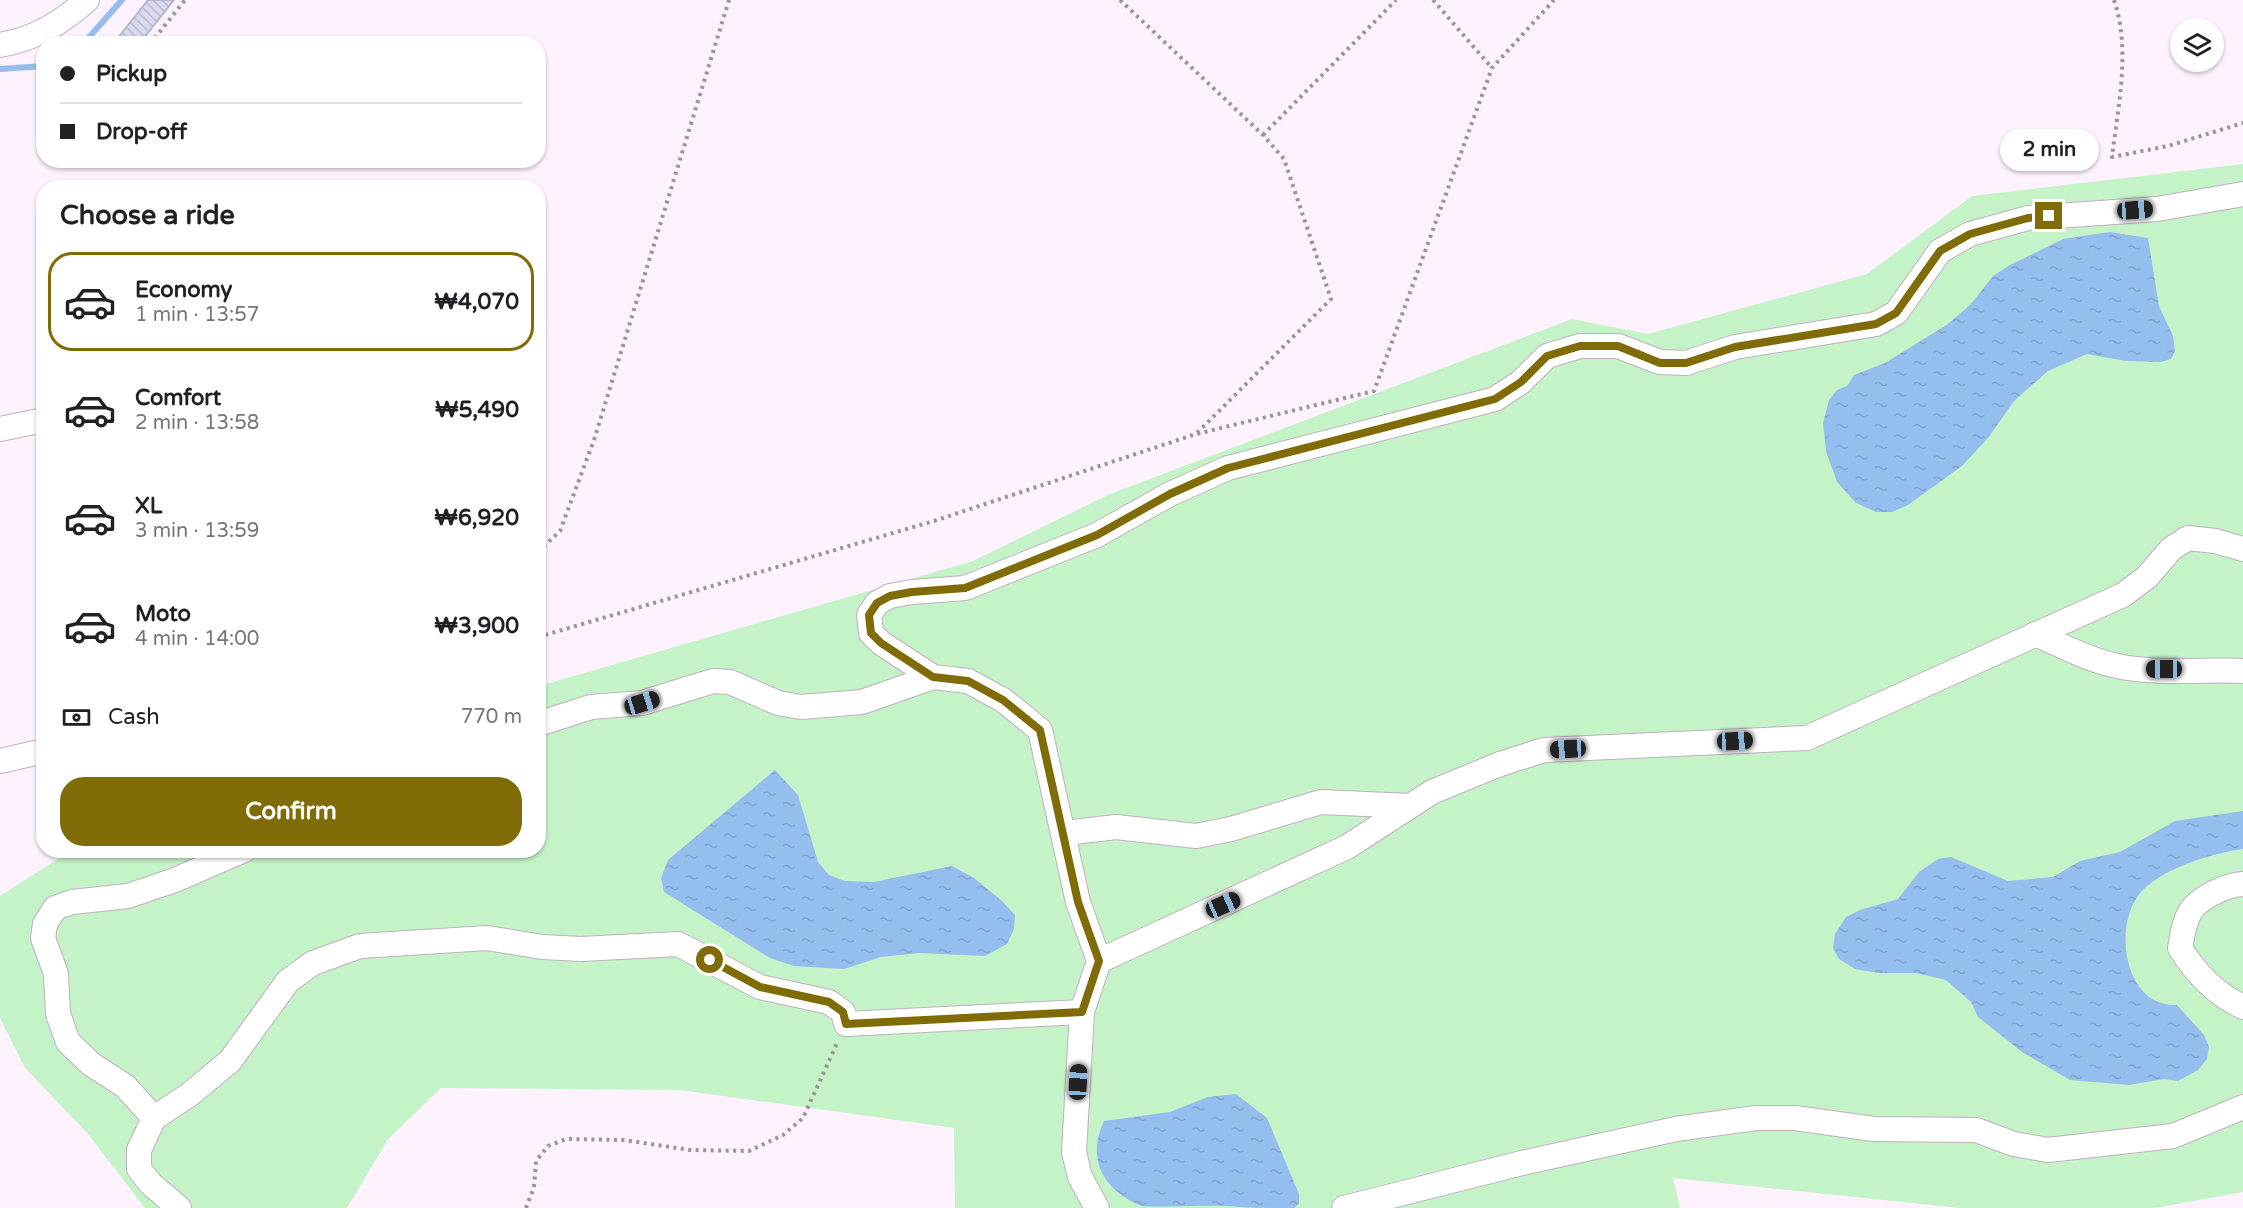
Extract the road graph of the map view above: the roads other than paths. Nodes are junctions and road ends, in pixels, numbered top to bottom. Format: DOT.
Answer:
graph roads {
  1 [pos="87,0"];
  2 [pos="0,45"];
  3 [pos="2243,194"];
  4 [pos="36,422"];
  5 [pos="0,429"];
  6 [pos="2243,549"];
  7 [pos="2035,634"];
  8 [pos="2243,671"];
  9 [pos="933,677"];
  10 [pos="546,721"];
  11 [pos="36,753"];
  12 [pos="0,761"];
  13 [pos="1410,806"];
  14 [pos="1065,833"];
  15 [pos="226,858"];
  16 [pos="2243,884"];
  17 [pos="1099,961"];
  18 [pos="2243,1007"];
  19 [pos="1082,1012"];
  20 [pos="2243,1107"];
  21 [pos="154,1118"];
  22 [pos="1093,1200"];
  23 [pos="179,1208"];
  24 [pos="1113,1208"];
  25 [pos="1344,1208"];
  1 -- 2 [label="street"];
  3 -- 9 [label="street"];
  4 -- 5 [label="street"];
  6 -- 7 [label="street"];
  7 -- 8 [label="street"];
  7 -- 13 [label="street"];
  9 -- 10 [label="street"];
  9 -- 14 [label="street"];
  11 -- 12 [label="street"];
  13 -- 14 [label="street"];
  13 -- 17 [label="street"];
  14 -- 17 [label="street"];
  15 -- 21 [label="street"];
  16 -- 18 [label="street"];
  17 -- 19 [label="street"];
  19 -- 21 [label="street"];
  19 -- 22 [label="street"];
  20 -- 25 [label="street"];
  21 -- 23 [label="street"];
  22 -- 24 [label="street"];
}
